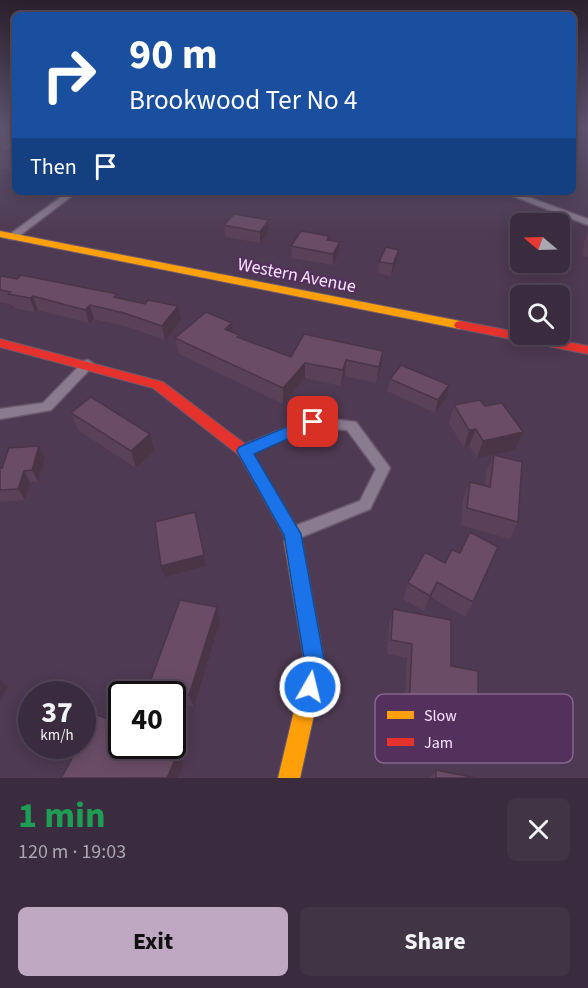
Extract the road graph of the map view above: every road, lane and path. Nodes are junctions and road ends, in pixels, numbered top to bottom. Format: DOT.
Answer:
graph roads {
  1 [pos="68,195"];
  2 [pos="515,195"];
  3 [pos="588,222"];
  4 [pos="6,236"];
  5 [pos="1,344"];
  6 [pos="588,350"];
  7 [pos="88,364"];
  8 [pos="0,414"];
  9 [pos="244,451"];
  10 [pos="292,534"];
  11 [pos="289,778"];
  1 -- 4 [label="street"];
  2 -- 3 [label="street"];
  4 -- 6 [label="main road, Western Avenue"];
  5 -- 7 [label="main road"];
  7 -- 8 [label="street"];
  7 -- 9 [label="main road"];
  9 -- 10 [label="main road"];
  9 -- 10 [label="street"];
  10 -- 11 [label="main road"];
}
